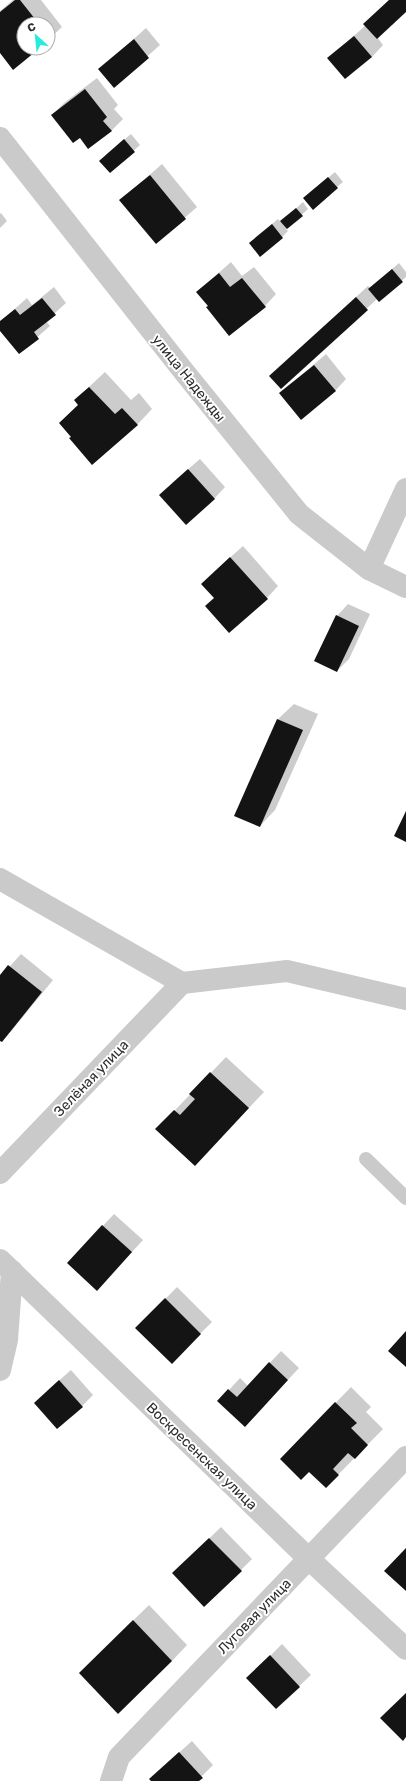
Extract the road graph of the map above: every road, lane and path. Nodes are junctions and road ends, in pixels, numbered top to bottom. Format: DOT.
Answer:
graph roads {
  1 [pos="0,138"];
  2 [pos="406,489"];
  3 [pos="369,569"];
  4 [pos="406,587"];
  5 [pos="0,879"];
  6 [pos="182,983"];
  7 [pos="406,999"];
  8 [pos="366,1159"];
  9 [pos="0,1172"];
  10 [pos="406,1198"];
  11 [pos="6,1265"];
  12 [pos="0,1370"];
  13 [pos="406,1457"];
  14 [pos="309,1559"];
  15 [pos="406,1649"];
  16 [pos="111,1781"];
  1 -- 3 [label="street, улица Надежды"];
  2 -- 3 [label="street"];
  3 -- 4 [label="street, улица Надежды"];
  5 -- 6 [label="street"];
  6 -- 7 [label="street"];
  6 -- 9 [label="street, Зелёная улица"];
  8 -- 10 [label="lane"];
  11 -- 12 [label="street"];
  11 -- 14 [label="street, Воскресенская улица"];
  13 -- 14 [label="street, Луговая улица"];
  14 -- 15 [label="street, Воскресенская улица"];
  14 -- 16 [label="street, Луговая улица"];
}
